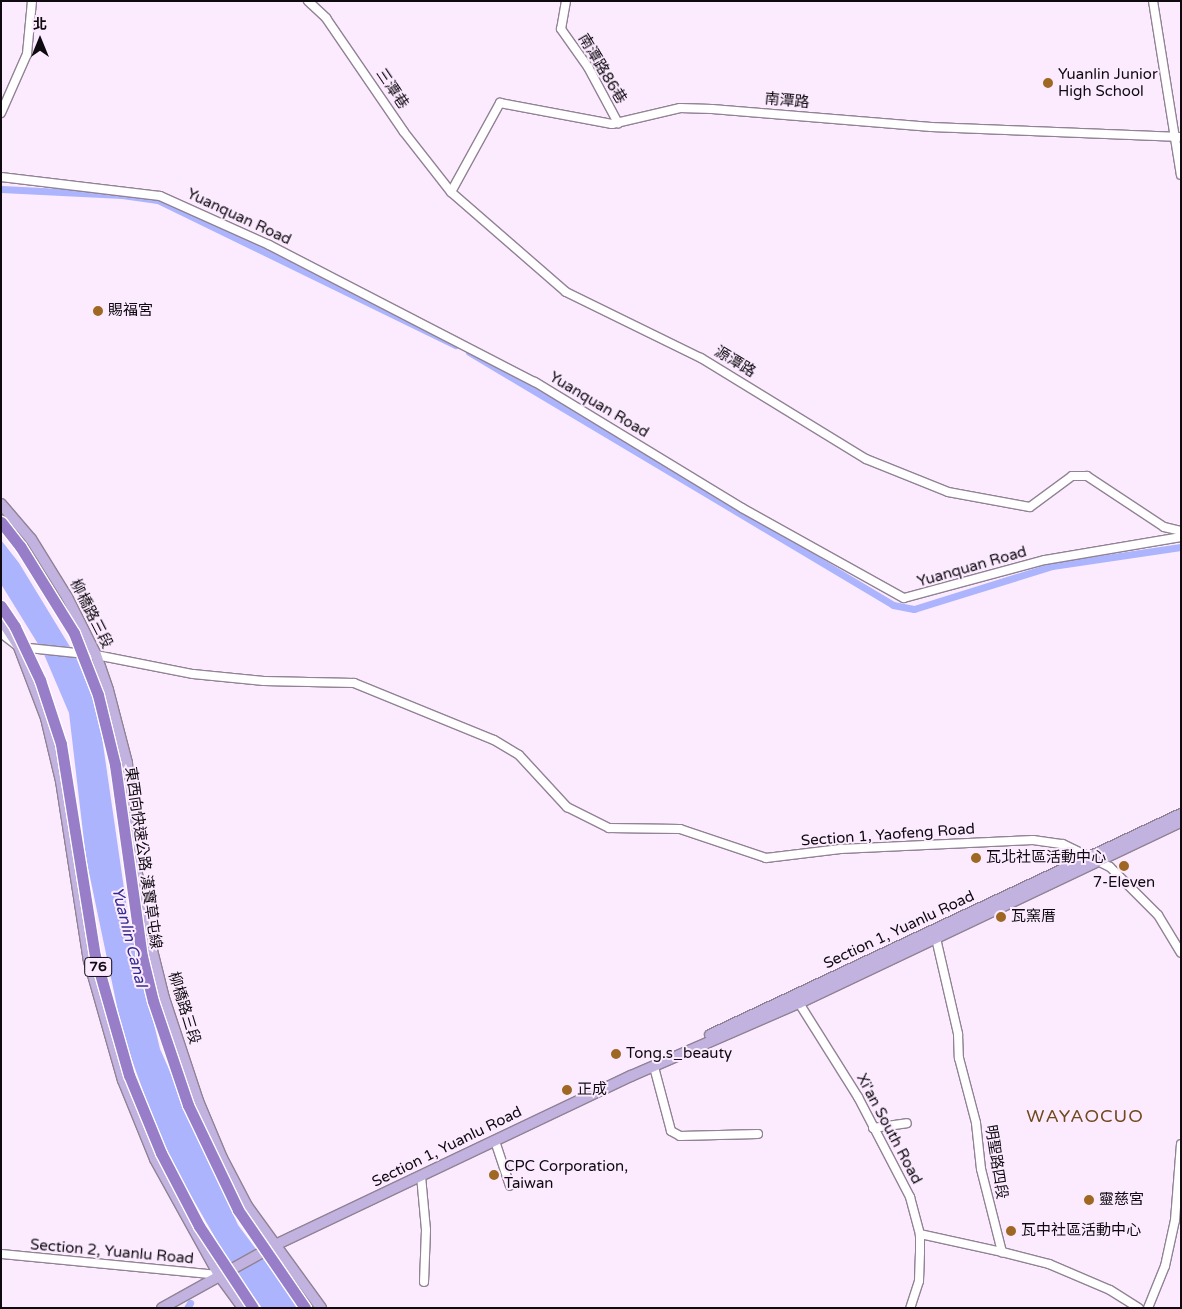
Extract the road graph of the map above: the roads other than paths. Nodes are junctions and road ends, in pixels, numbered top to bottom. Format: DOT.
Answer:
graph roads {
  1 [pos="32,1"];
  2 [pos="308,1"];
  3 [pos="566,1"];
  4 [pos="1152,1"];
  5 [pos="1,113"];
  6 [pos="618,123"];
  7 [pos="1179,136"];
  8 [pos="1181,175"];
  9 [pos="1,177"];
  10 [pos="451,192"];
  11 [pos="1,504"];
  12 [pos="1,522"];
  13 [pos="1181,531"];
  14 [pos="1181,537"];
  15 [pos="1,606"];
  16 [pos="1,619"];
  17 [pos="1,634"];
  18 [pos="19,647"];
  19 [pos="96,655"];
  20 [pos="1181,814"];
  21 [pos="1181,822"];
  22 [pos="1094,858"];
  23 [pos="935,934"];
  24 [pos="1181,954"];
  25 [pos="799,1003"];
  26 [pos="654,1067"];
  27 [pos="632,1076"];
  28 [pos="907,1124"];
  29 [pos="873,1128"];
  30 [pos="758,1134"];
  31 [pos="495,1141"];
  32 [pos="1181,1144"];
  33 [pos="421,1176"];
  34 [pos="510,1186"];
  35 [pos="920,1234"];
  36 [pos="275,1245"];
  37 [pos="1002,1252"];
  38 [pos="1,1254"];
  39 [pos="219,1275"];
  40 [pos="424,1282"];
  41 [pos="162,1308"];
  42 [pos="243,1308"];
  43 [pos="253,1308"];
  44 [pos="305,1308"];
  45 [pos="321,1308"];
  46 [pos="910,1308"];
  47 [pos="1139,1308"];
  48 [pos="1148,1308"];
  1 -- 5 [label="street"];
  2 -- 10 [label="street, 三潭巷"];
  3 -- 6 [label="street, 南潭路86巷"];
  4 -- 7 [label="street"];
  6 -- 7 [label="street, 南潭路"];
  6 -- 10 [label="street, 南潭路"];
  7 -- 8 [label="street"];
  9 -- 14 [label="street, Yuanquan Road"];
  10 -- 13 [label="street, 源潭路"];
  11 -- 19 [label="main road, 柳橋路三段"];
  12 -- 44 [label="highway, 東西向快速公路 漢寶草屯線, bridge"];
  15 -- 43 [label="highway, 76, bridge"];
  16 -- 18 [label="main road"];
  17 -- 18 [label="street"];
  18 -- 19 [label="street, Section 1, Yaofeng Road"];
  18 -- 39 [label="main road"];
  19 -- 22 [label="street, Section 1, Yaofeng Road"];
  19 -- 36 [label="main road, 柳橋路三段"];
  20 -- 22 [label="main road, Section 1, Yuanlu Road"];
  21 -- 22 [label="main road, Section 1, Yuanlu Road"];
  22 -- 23 [label="main road, Section 1, Yuanlu Road"];
  22 -- 24 [label="street, Section 1, Yaofeng Road"];
  23 -- 25 [label="main road, Section 1, Yuanlu Road"];
  23 -- 27 [label="main road, Section 1, Yuanlu Road"];
  23 -- 37 [label="street, 明聖路四段"];
  25 -- 26 [label="main road, Section 1, Yuanlu Road"];
  25 -- 29 [label="street, Xi'an South Road"];
  26 -- 27 [label="main road, Section 1, Yuanlu Road"];
  26 -- 30 [label="street"];
  27 -- 31 [label="main road, Section 1, Yuanlu Road"];
  28 -- 29 [label="street"];
  29 -- 35 [label="street, Xi'an South Road"];
  31 -- 33 [label="main road, Section 1, Yuanlu Road"];
  31 -- 34 [label="street"];
  32 -- 48 [label="street"];
  33 -- 36 [label="main road, Section 1, Yuanlu Road"];
  33 -- 40 [label="street"];
  35 -- 37 [label="street"];
  35 -- 46 [label="street, Xi'an South Road"];
  36 -- 39 [label="main road, Section 1, Yuanlu Road"];
  36 -- 45 [label="main road, 柳橋路三段"];
  37 -- 47 [label="street"];
  38 -- 39 [label="street, Section 2, Yuanlu Road"];
  39 -- 41 [label="main road, Section 1, Yuanlu Road"];
  39 -- 42 [label="main road"];
}
